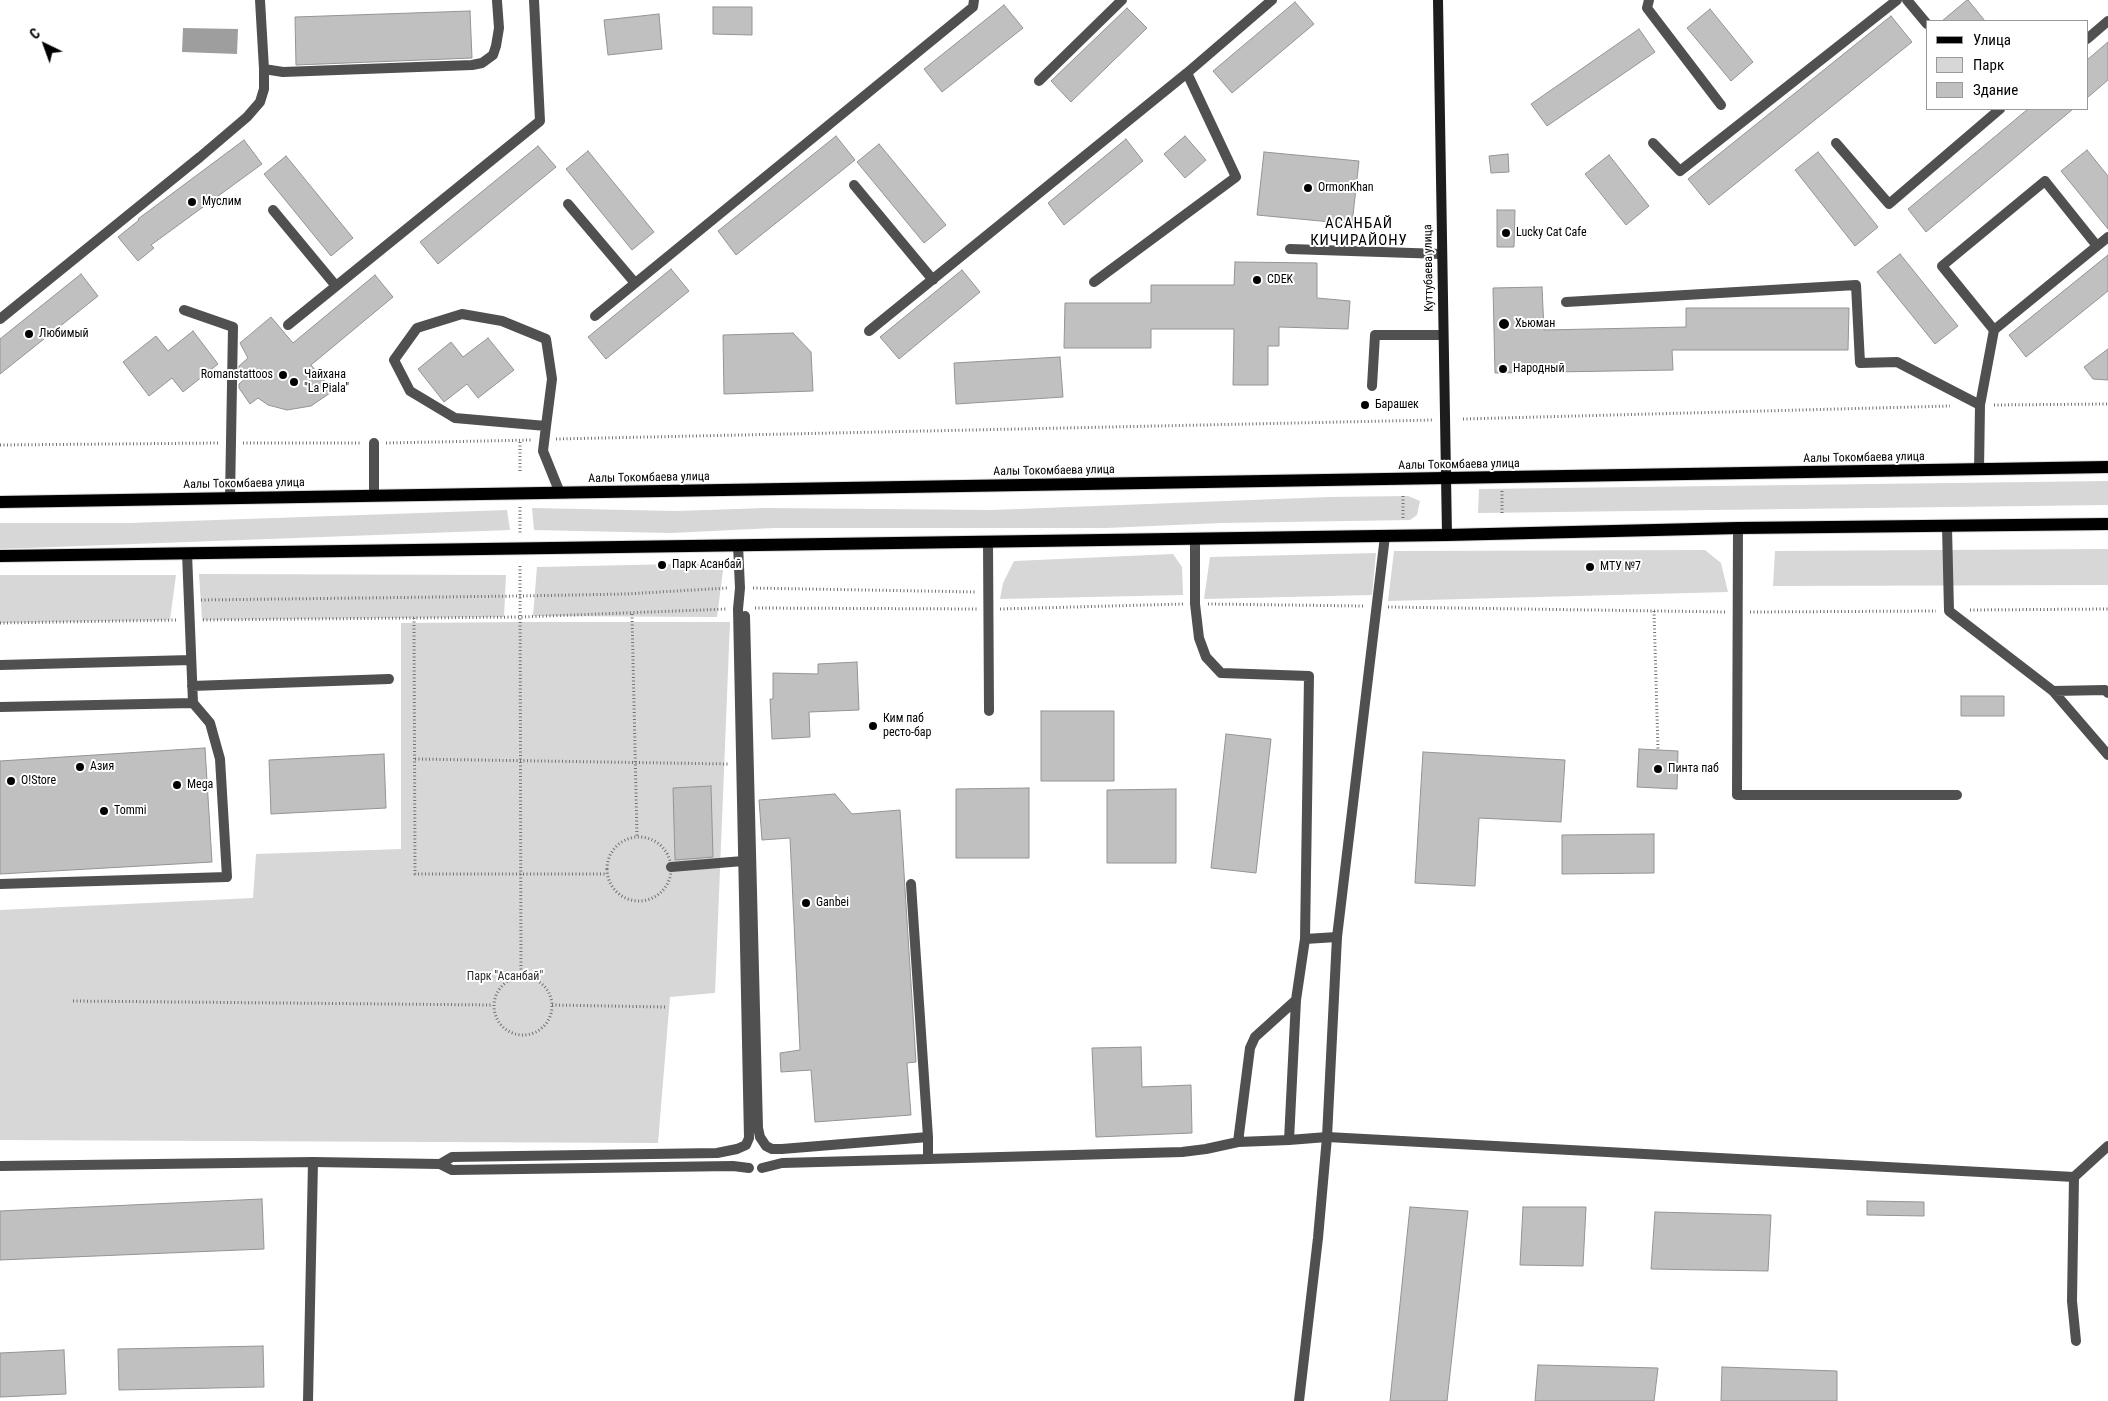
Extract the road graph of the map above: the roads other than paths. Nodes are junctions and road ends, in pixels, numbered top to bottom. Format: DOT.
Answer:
graph roads {
  1 [pos="260,0"];
  2 [pos="534,0"];
  3 [pos="974,0"];
  4 [pos="1122,0"];
  5 [pos="1272,0"];
  6 [pos="1438,0"];
  7 [pos="1649,0"];
  8 [pos="1897,0"];
  9 [pos="1907,0"];
  10 [pos="497,1"];
  11 [pos="2108,21"];
  12 [pos="1926,23"];
  13 [pos="2088,37"];
  14 [pos="264,70"];
  15 [pos="1187,73"];
  16 [pos="1039,80"];
  17 [pos="1721,105"];
  18 [pos="1999,110"];
  19 [pos="1653,143"];
  20 [pos="1836,143"];
  21 [pos="854,185"];
  22 [pos="568,204"];
  23 [pos="273,210"];
  24 [pos="2108,237"];
  25 [pos="2097,246"];
  26 [pos="1290,248"];
  27 [pos="1442,254"];
  28 [pos="933,280"];
  29 [pos="1094,282"];
  30 [pos="635,283"];
  31 [pos="336,286"];
  32 [pos="1566,302"];
  33 [pos="184,310"];
  34 [pos="595,316"];
  35 [pos="0,319"];
  36 [pos="288,325"];
  37 [pos="1994,330"];
  38 [pos="869,332"];
  39 [pos="1443,335"];
  40 [pos="1372,386"];
  41 [pos="1980,405"];
  42 [pos="546,426"];
  43 [pos="374,443"];
  44 [pos="2108,467"];
  45 [pos="1978,470"];
  46 [pos="1446,479"];
  47 [pos="560,493"];
  48 [pos="374,496"];
  49 [pos="230,498"];
  50 [pos="0,502"];
  51 [pos="2108,524"];
  52 [pos="1947,527"];
  53 [pos="1738,528"];
  54 [pos="1447,535"];
  55 [pos="1385,536"];
  56 [pos="1195,539"];
  57 [pos="988,542"];
  58 [pos="738,545"];
  59 [pos="187,553"];
  60 [pos="0,556"];
  61 [pos="741,608"];
  62 [pos="191,660"];
  63 [pos="0,666"];
  64 [pos="389,679"];
  65 [pos="192,686"];
  66 [pos="2053,690"];
  67 [pos="2108,693"];
  68 [pos="193,703"];
  69 [pos="0,707"];
  70 [pos="989,711"];
  71 [pos="2106,752"];
  72 [pos="1957,795"];
  73 [pos="743,860"];
  74 [pos="671,867"];
  75 [pos="0,884"];
  76 [pos="911,884"];
  77 [pos="1337,936"];
  78 [pos="1305,938"];
  79 [pos="1296,1000"];
  80 [pos="928,1137"];
  81 [pos="1327,1137"];
  82 [pos="1289,1140"];
  83 [pos="1238,1142"];
  84 [pos="746,1145"];
  85 [pos="766,1146"];
  86 [pos="2108,1146"];
  87 [pos="928,1159"];
  88 [pos="313,1162"];
  89 [pos="440,1164"];
  90 [pos="0,1166"];
  91 [pos="749,1168"];
  92 [pos="762,1168"];
  93 [pos="2074,1177"];
  94 [pos="2076,1341"];
  95 [pos="308,1401"];
  96 [pos="1300,1401"];
  1 -- 14 [label="street"];
  2 -- 31 [label="street"];
  3 -- 30 [label="street"];
  4 -- 16 [label="street"];
  5 -- 15 [label="street"];
  6 -- 27 [label="main road, Куттубаева улица"];
  7 -- 17 [label="street"];
  8 -- 19 [label="street"];
  9 -- 12 [label="street"];
  10 -- 14 [label="street"];
  11 -- 13 [label="street"];
  14 -- 35 [label="street"];
  15 -- 28 [label="street"];
  15 -- 29 [label="street"];
  18 -- 20 [label="street"];
  21 -- 28 [label="street"];
  22 -- 30 [label="street"];
  23 -- 31 [label="street"];
  24 -- 25 [label="street"];
  25 -- 37 [label="street"];
  25 -- 37 [label="street"];
  26 -- 27 [label="street"];
  27 -- 39 [label="main road, Куттубаева улица"];
  28 -- 38 [label="street"];
  30 -- 34 [label="street"];
  31 -- 36 [label="street"];
  32 -- 41 [label="street"];
  33 -- 49 [label="street"];
  37 -- 41 [label="street"];
  39 -- 40 [label="street"];
  39 -- 46 [label="main road, Куттубаева улица"];
  41 -- 45 [label="street"];
  42 -- 42 [label="street"];
  42 -- 47 [label="street"];
  43 -- 48 [label="street"];
  44 -- 45 [label="main road, Аалы Токомбаева улица"];
  45 -- 46 [label="main road, Аалы Токомбаева улица"];
  46 -- 47 [label="main road, Аалы Токомбаева улица"];
  46 -- 54 [label="main road, Куттубаева улица"];
  47 -- 48 [label="main road, Аалы Токомбаева улица"];
  48 -- 49 [label="main road, Аалы Токомбаева улица"];
  49 -- 50 [label="main road, Аалы Токомбаева улица"];
  51 -- 52 [label="main road"];
  52 -- 53 [label="main road"];
  52 -- 66 [label="street"];
  53 -- 54 [label="main road"];
  53 -- 72 [label="street"];
  54 -- 55 [label="main road"];
  55 -- 56 [label="main road"];
  55 -- 77 [label="street"];
  56 -- 57 [label="main road"];
  56 -- 78 [label="street"];
  57 -- 58 [label="main road"];
  57 -- 70 [label="street"];
  58 -- 59 [label="main road"];
  58 -- 61 [label="street"];
  59 -- 60 [label="main road"];
  59 -- 62 [label="street"];
  61 -- 73 [label="street"];
  61 -- 85 [label="street"];
  62 -- 63 [label="street"];
  62 -- 65 [label="street"];
  64 -- 65 [label="street"];
  65 -- 68 [label="street"];
  66 -- 67 [label="street"];
  66 -- 71 [label="street"];
  68 -- 69 [label="street"];
  68 -- 75 [label="street"];
  73 -- 74 [label="street"];
  73 -- 84 [label="street"];
  76 -- 80 [label="street"];
  77 -- 78 [label="street"];
  77 -- 81 [label="street"];
  78 -- 79 [label="street"];
  79 -- 82 [label="street"];
  79 -- 83 [label="street"];
  80 -- 85 [label="street"];
  80 -- 87 [label="street"];
  81 -- 82 [label="street"];
  81 -- 93 [label="street"];
  81 -- 96 [label="street"];
  82 -- 83 [label="street"];
  83 -- 87 [label="street"];
  84 -- 85 [label="street"];
  84 -- 89 [label="street"];
  84 -- 91 [label="street"];
  85 -- 92 [label="street"];
  86 -- 93 [label="street"];
  87 -- 92 [label="street"];
  88 -- 89 [label="street"];
  88 -- 90 [label="street"];
  88 -- 95 [label="street"];
  89 -- 91 [label="street"];
  91 -- 92 [label="street"];
  93 -- 94 [label="street"];
}
